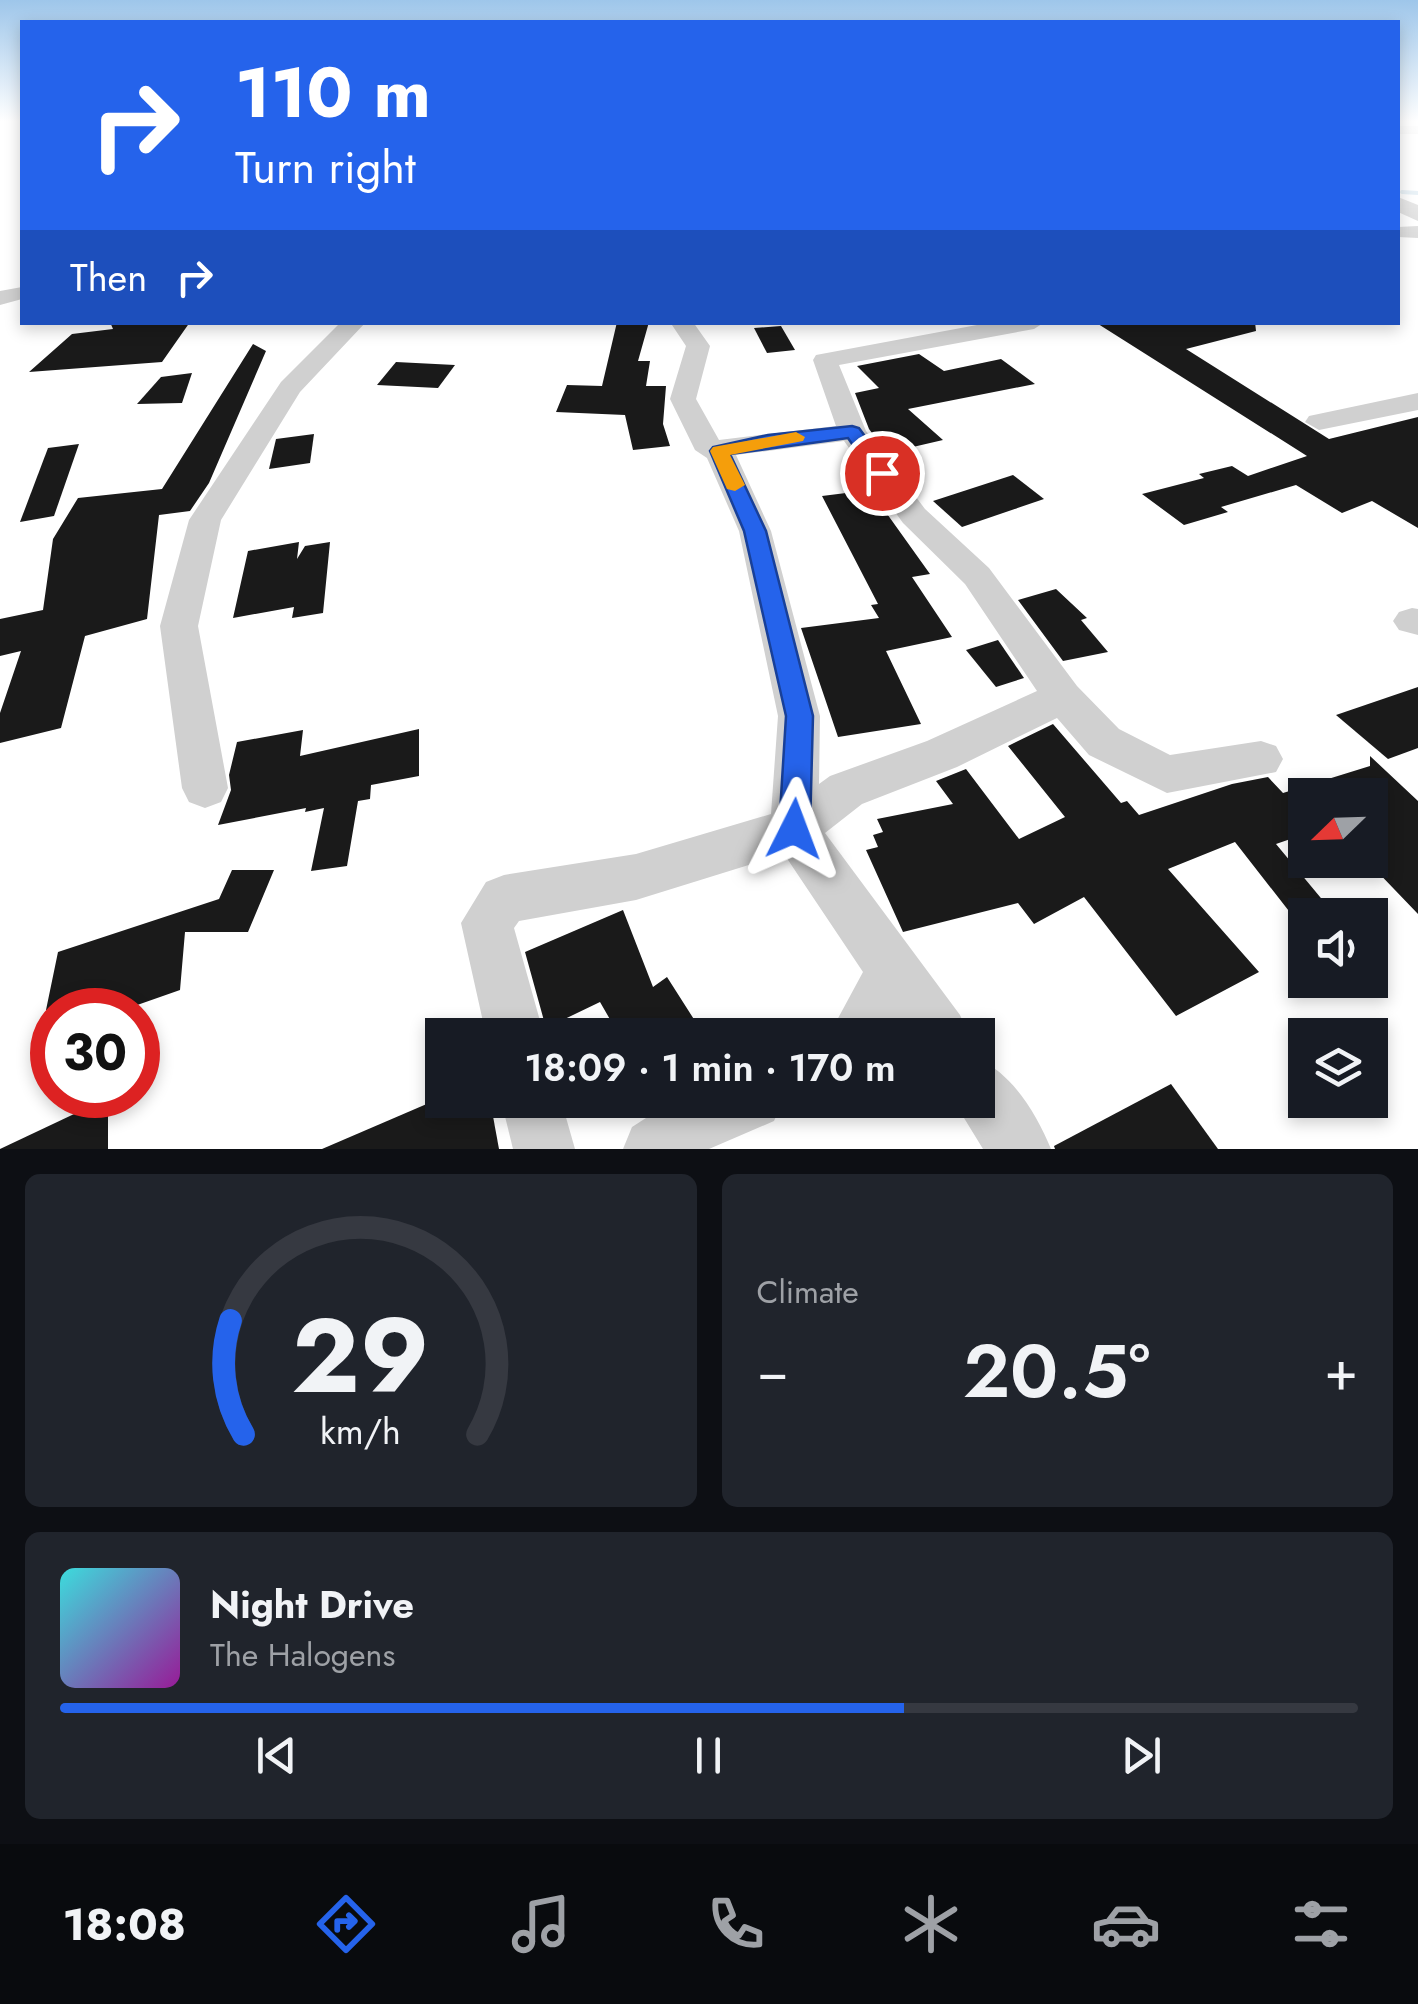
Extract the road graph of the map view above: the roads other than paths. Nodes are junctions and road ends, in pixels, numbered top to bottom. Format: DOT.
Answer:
graph roads {
  1 [pos="352,325"];
  2 [pos="683,325"];
  3 [pos="1018,325"];
  4 [pos="1418,401"];
  5 [pos="1319,422"];
  6 [pos="852,432"];
  7 [pos="719,451"];
  8 [pos="1063,697"];
  9 [pos="1261,759"];
  10 [pos="205,788"];
  11 [pos="794,829"];
  12 [pos="894,971"];
  13 [pos="511,1018"];
  14 [pos="868,1018"];
  15 [pos="928,1018"];
  16 [pos="995,1113"];
  17 [pos="536,1118"];
  18 [pos="702,1118"];
  19 [pos="544,1149"];
  20 [pos="654,1149"];
  21 [pos="1020,1149"];
  1 -- 10 [label="street"];
  2 -- 7 [label="street"];
  3 -- 6 [label="street"];
  4 -- 5 [label="street"];
  6 -- 7 [label="street"];
  6 -- 8 [label="street"];
  7 -- 11 [label="street"];
  8 -- 9 [label="street"];
  8 -- 11 [label="street"];
  11 -- 12 [label="street"];
  11 -- 13 [label="street"];
  12 -- 14 [label="street"];
  12 -- 15 [label="street"];
  16 -- 21 [label="street"];
  17 -- 19 [label="street"];
  18 -- 20 [label="street"];
}
